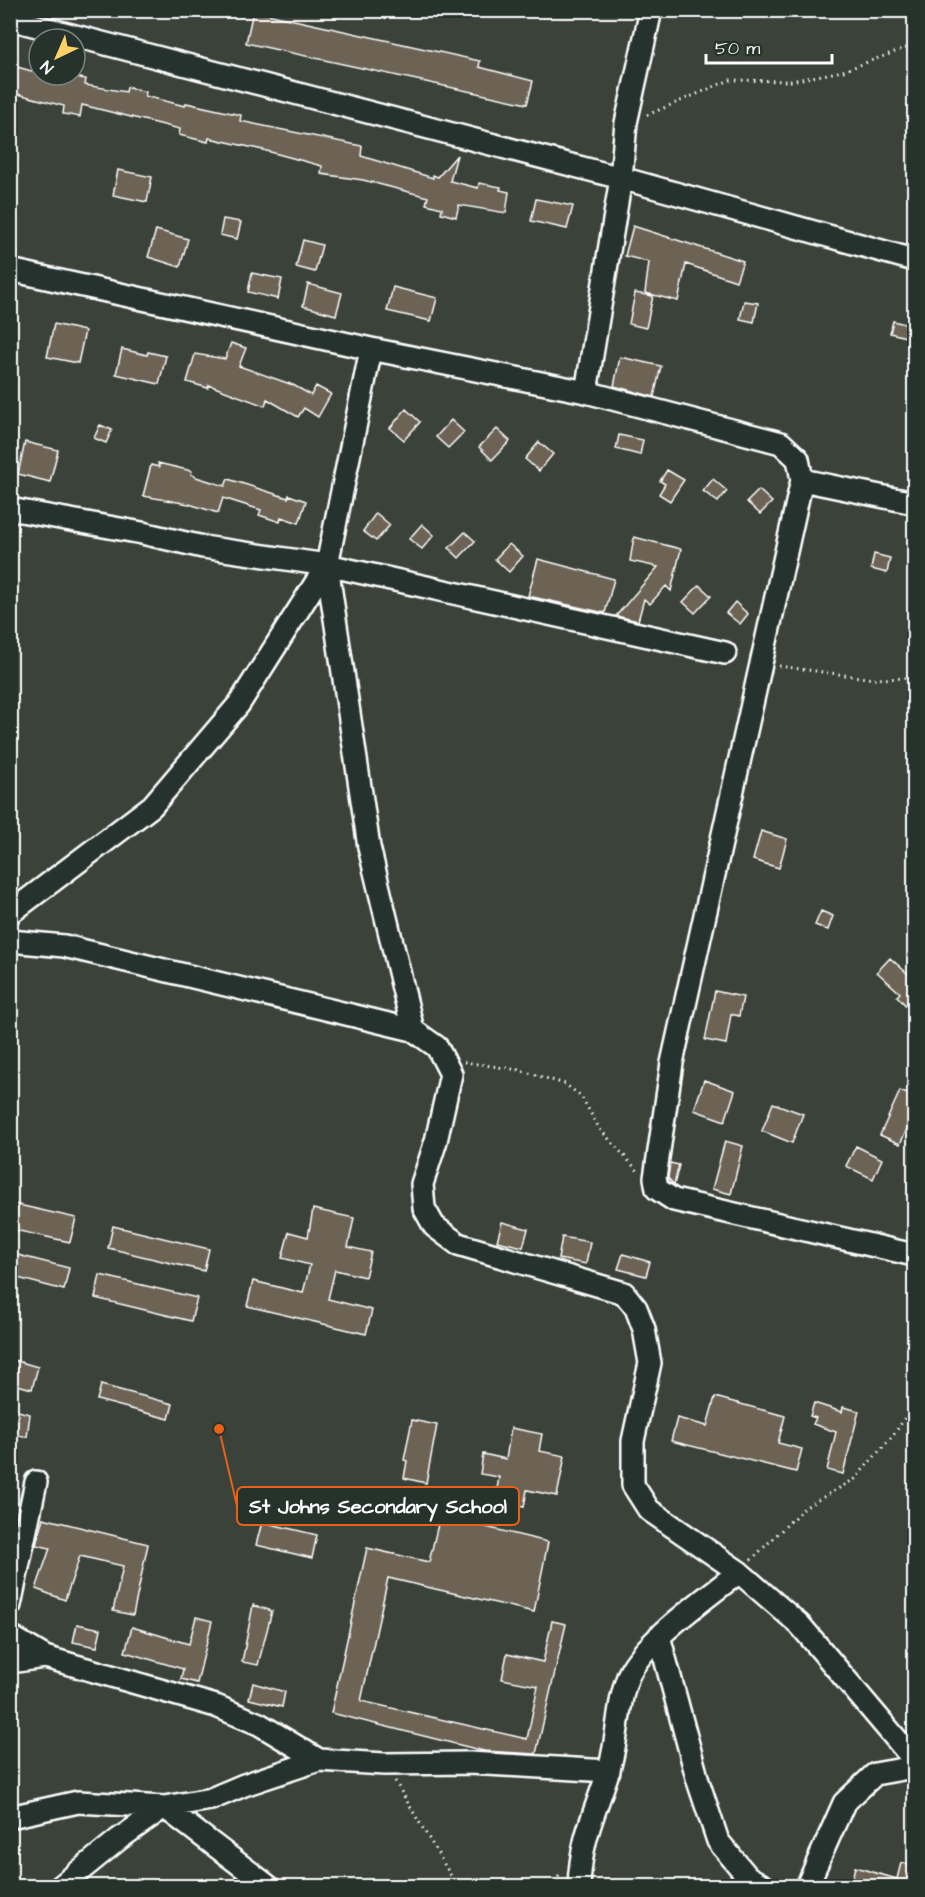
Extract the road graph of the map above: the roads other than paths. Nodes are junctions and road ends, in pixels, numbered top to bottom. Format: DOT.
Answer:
graph roads {
  1 [pos="651,10"];
  2 [pos="10,19"];
  3 [pos="621,178"];
  4 [pos="915,260"];
  5 [pos="10,270"];
  6 [pos="371,349"];
  7 [pos="585,392"];
  8 [pos="802,480"];
  9 [pos="915,503"];
  10 [pos="10,509"];
  11 [pos="327,565"];
  12 [pos="725,652"];
  13 [pos="10,914"];
  14 [pos="10,941"];
  15 [pos="413,1030"];
  16 [pos="915,1255"];
  17 [pos="36,1482"];
  18 [pos="739,1572"];
  19 [pos="10,1605"];
  20 [pos="10,1636"];
  21 [pos="659,1636"];
  22 [pos="45,1657"];
  23 [pos="10,1662"];
  24 [pos="319,1760"];
  25 [pos="915,1760"];
  26 [pos="915,1767"];
  27 [pos="609,1771"];
  28 [pos="164,1807"];
  29 [pos="10,1817"];
  30 [pos="61,1887"];
  31 [pos="268,1887"];
  32 [pos="579,1887"];
  33 [pos="764,1887"];
  34 [pos="807,1887"];
  1 -- 3 [label="street"];
  2 -- 3 [label="street"];
  3 -- 4 [label="street"];
  3 -- 7 [label="street"];
  5 -- 6 [label="street"];
  6 -- 7 [label="street"];
  6 -- 11 [label="street"];
  7 -- 8 [label="street"];
  8 -- 9 [label="street"];
  8 -- 16 [label="street"];
  10 -- 11 [label="street"];
  11 -- 12 [label="street"];
  11 -- 13 [label="street"];
  11 -- 15 [label="street"];
  14 -- 15 [label="street"];
  15 -- 18 [label="street"];
  17 -- 19 [label="street"];
  18 -- 21 [label="street"];
  18 -- 25 [label="street"];
  20 -- 22 [label="street"];
  21 -- 27 [label="street"];
  21 -- 33 [label="street"];
  22 -- 23 [label="street"];
  22 -- 24 [label="street"];
  24 -- 27 [label="street"];
  24 -- 28 [label="street"];
  26 -- 34 [label="street"];
  27 -- 32 [label="street"];
  28 -- 29 [label="street"];
  28 -- 30 [label="street"];
  28 -- 31 [label="street"];
}
